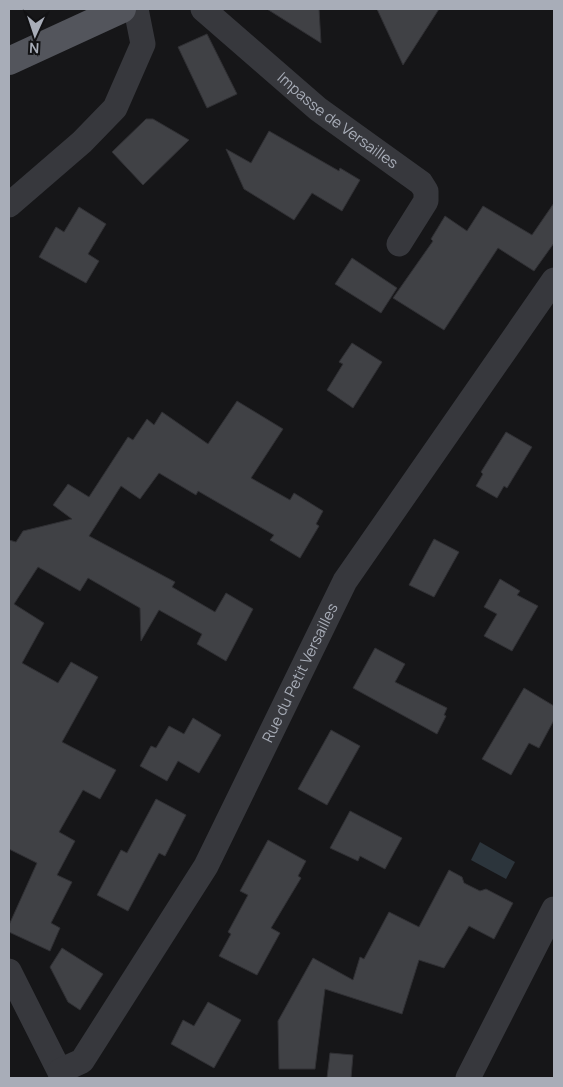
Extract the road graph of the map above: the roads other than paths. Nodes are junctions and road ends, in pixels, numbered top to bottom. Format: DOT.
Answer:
graph roads {
  1 [pos="122,9"];
  2 [pos="136,9"];
  3 [pos="203,9"];
  4 [pos="9,60"];
  5 [pos="9,205"];
  6 [pos="399,244"];
  7 [pos="554,280"];
  8 [pos="554,909"];
  9 [pos="9,972"];
  10 [pos="62,1074"];
  11 [pos="468,1078"];
  1 -- 4 [label="main road"];
  2 -- 5 [label="street"];
  3 -- 6 [label="street, Impasse de Versailles"];
  7 -- 10 [label="street, Rue du Petit Versailles"];
  8 -- 11 [label="street"];
  9 -- 10 [label="street"];
}
